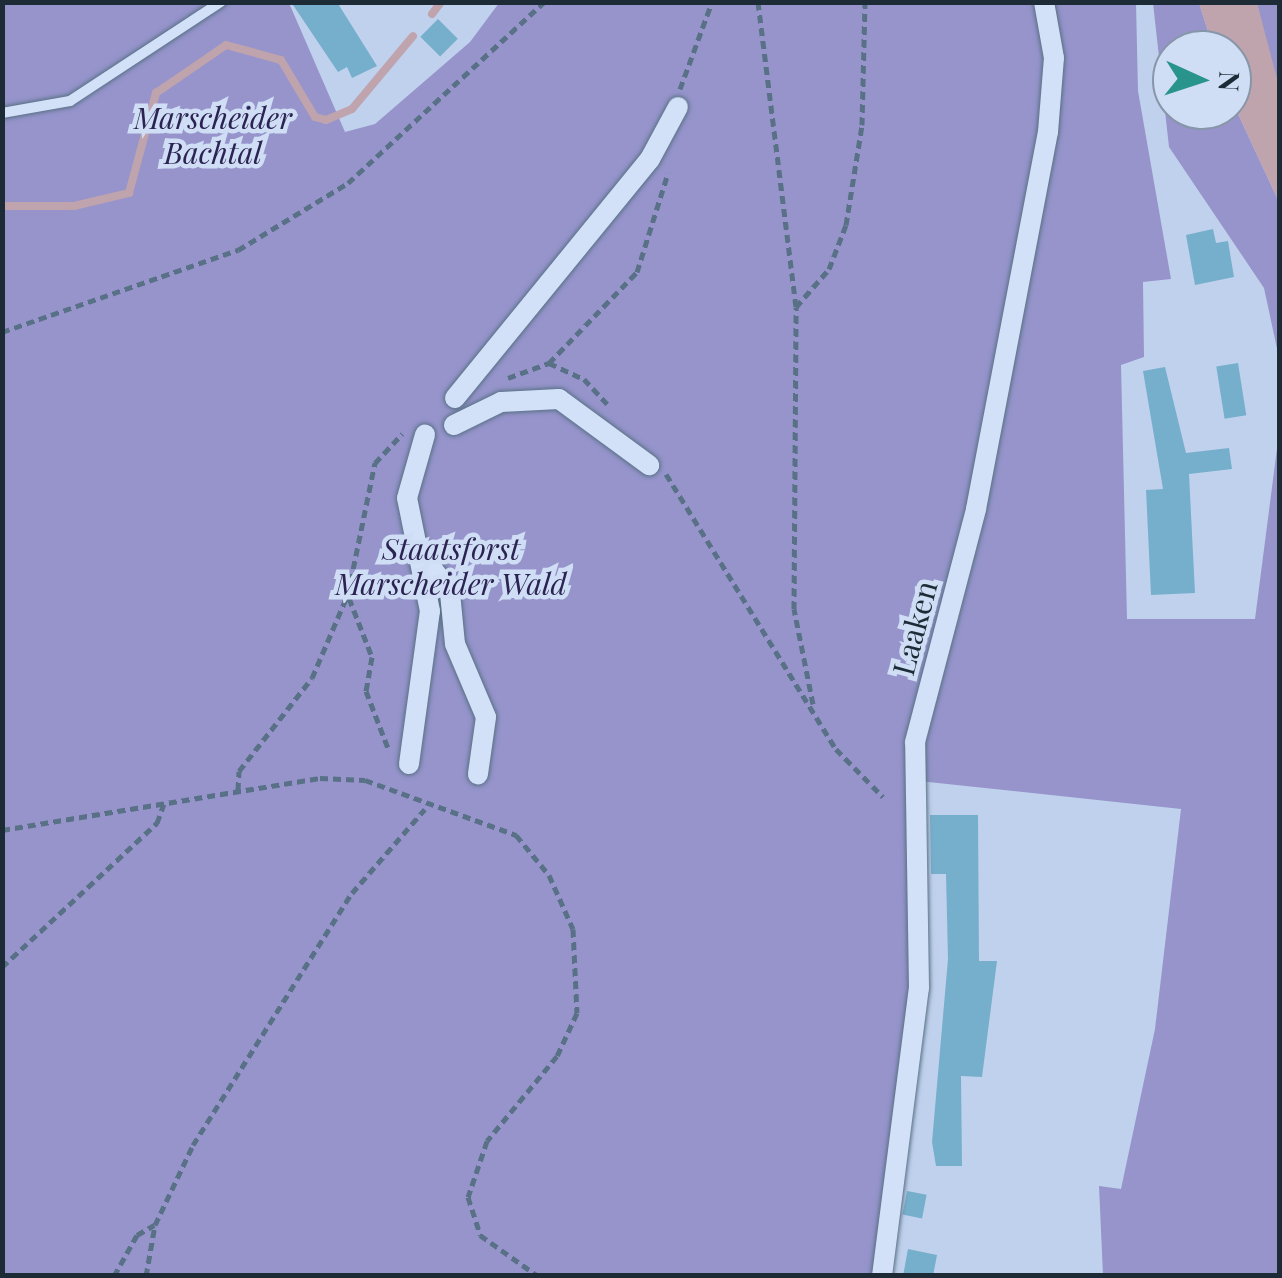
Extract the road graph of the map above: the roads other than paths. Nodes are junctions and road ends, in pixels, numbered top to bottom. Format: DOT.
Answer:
graph roads {
  1 [pos="221,2"];
  2 [pos="1044,2"];
  3 [pos="678,107"];
  4 [pos="2,113"];
  5 [pos="454,398"];
  6 [pos="454,425"];
  7 [pos="424,435"];
  8 [pos="656,467"];
  9 [pos="412,542"];
  10 [pos="398,764"];
  11 [pos="478,774"];
  12 [pos="882,1276"];
  1 -- 4 [label="lane"];
  2 -- 12 [label="street, Laaken"];
  3 -- 5 [label="street"];
  6 -- 8 [label="street"];
  7 -- 9 [label="street"];
  9 -- 10 [label="street"];
  9 -- 11 [label="street"];
}
